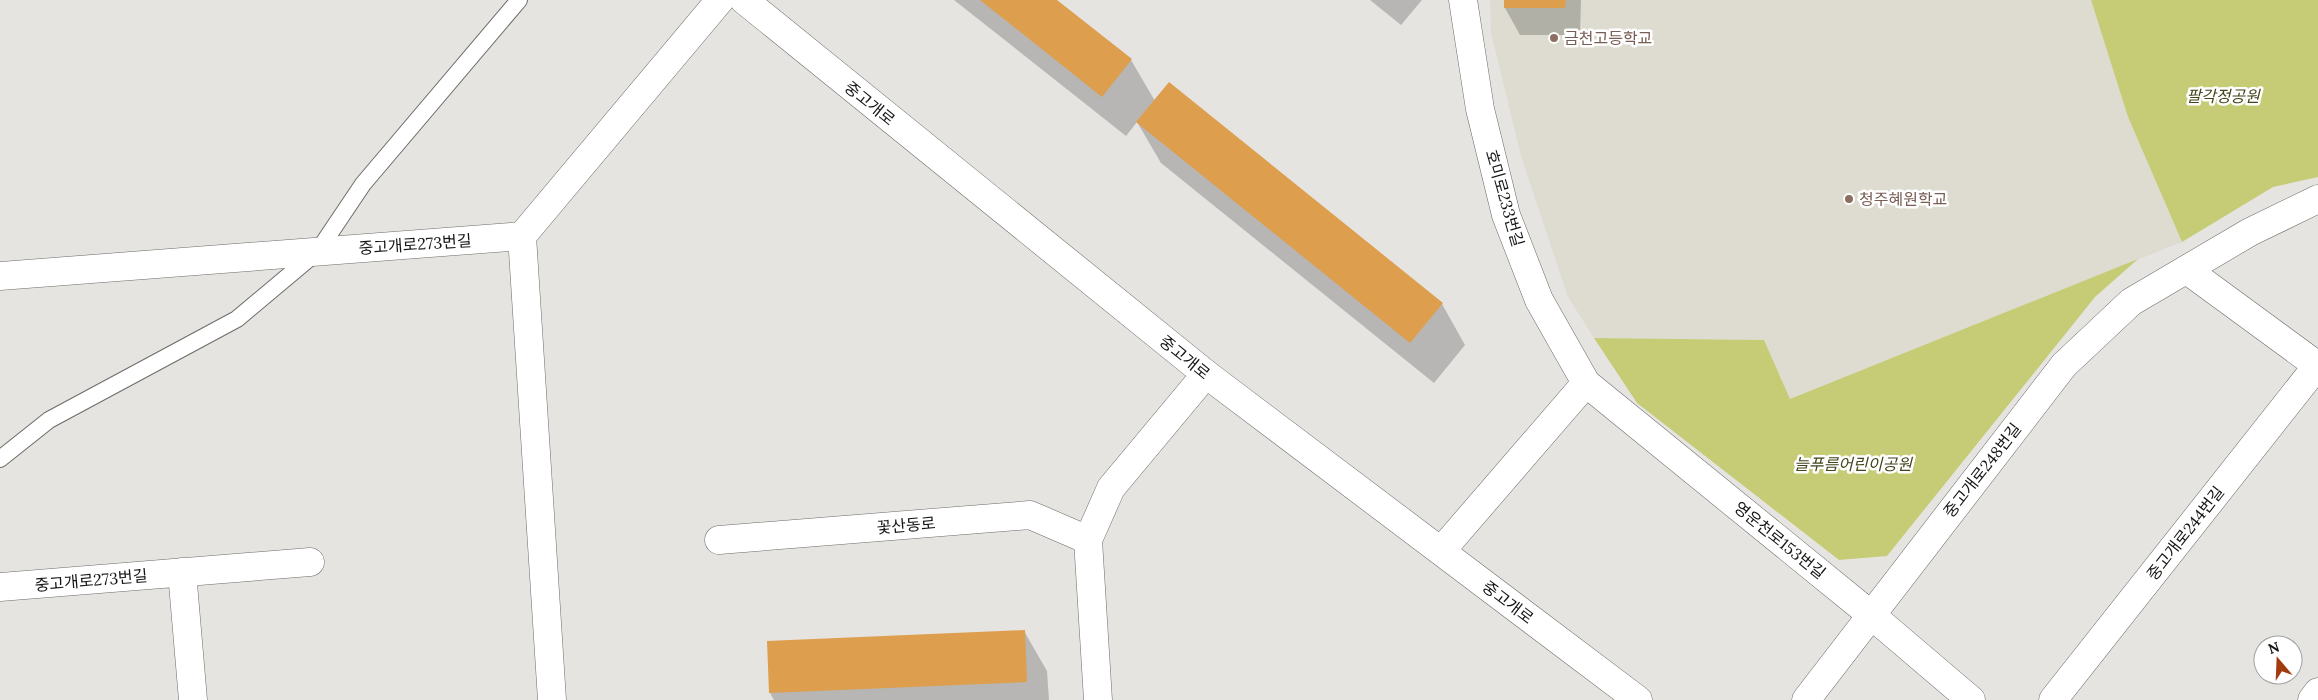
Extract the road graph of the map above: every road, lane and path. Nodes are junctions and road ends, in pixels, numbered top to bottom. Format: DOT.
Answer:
graph roads {
  1 [pos="519,0"];
  2 [pos="720,0"];
  3 [pos="744,0"];
  4 [pos="1463,0"];
  5 [pos="2318,199"];
  6 [pos="522,236"];
  7 [pos="318,251"];
  8 [pos="2187,270"];
  9 [pos="0,276"];
  10 [pos="2318,366"];
  11 [pos="1206,374"];
  12 [pos="1586,383"];
  13 [pos="0,459"];
  14 [pos="719,540"];
  15 [pos="1088,540"];
  16 [pos="1441,551"];
  17 [pos="310,562"];
  18 [pos="182,572"];
  19 [pos="0,587"];
  20 [pos="1870,614"];
  21 [pos="2318,692"];
  22 [pos="193,700"];
  23 [pos="552,700"];
  24 [pos="1098,700"];
  25 [pos="1638,700"];
  26 [pos="1806,700"];
  27 [pos="1972,700"];
  28 [pos="2053,700"];
  29 [pos="2312,700"];
  1 -- 7 [label="lane"];
  2 -- 6 [label="street"];
  3 -- 11 [label="street, 중고개로"];
  4 -- 12 [label="street, 호미로233번길"];
  5 -- 8 [label="street, 중고개로248번길"];
  6 -- 7 [label="street, 중고개로273번길"];
  6 -- 23 [label="street"];
  7 -- 9 [label="street, 중고개로273번길"];
  7 -- 13 [label="lane"];
  8 -- 10 [label="street"];
  8 -- 20 [label="street, 중고개로248번길"];
  10 -- 28 [label="street, 중고개로244번길"];
  11 -- 15 [label="street"];
  11 -- 16 [label="street, 중고개로"];
  12 -- 16 [label="street"];
  12 -- 20 [label="street, 영운천로153번길"];
  14 -- 15 [label="street, 꽃산동로"];
  15 -- 24 [label="street"];
  16 -- 25 [label="street, 중고개로"];
  17 -- 18 [label="street, 중고개로273번길"];
  18 -- 19 [label="street, 중고개로273번길"];
  18 -- 22 [label="street"];
  20 -- 26 [label="street, 중고개로248번길"];
  20 -- 27 [label="street, 영운천로153번길"];
  21 -- 29 [label="street"];
}
